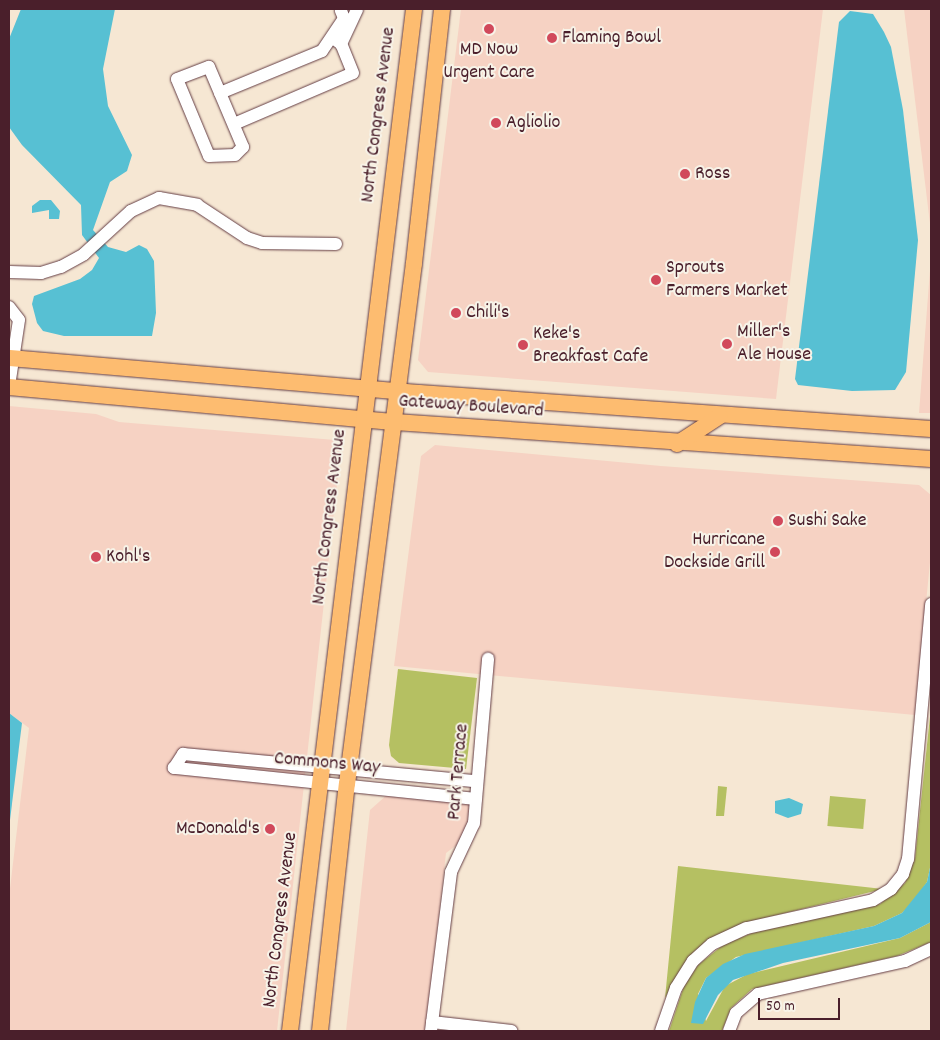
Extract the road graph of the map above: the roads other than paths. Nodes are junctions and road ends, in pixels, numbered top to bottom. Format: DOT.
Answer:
graph roads {
  1 [pos="341,9"];
  2 [pos="357,9"];
  3 [pos="414,9"];
  4 [pos="442,9"];
  5 [pos="337,41"];
  6 [pos="220,93"];
  7 [pos="234,124"];
  8 [pos="336,244"];
  9 [pos="9,276"];
  10 [pos="9,307"];
  11 [pos="12,358"];
  12 [pos="9,387"];
  13 [pos="367,387"];
  14 [pos="399,391"];
  15 [pos="720,416"];
  16 [pos="363,419"];
  17 [pos="395,422"];
  18 [pos="931,429"];
  19 [pos="677,444"];
  20 [pos="931,459"];
  21 [pos="931,604"];
  22 [pos="488,659"];
  23 [pos="928,691"];
  24 [pos="349,768"];
  25 [pos="320,775"];
  26 [pos="476,781"];
  27 [pos="347,784"];
  28 [pos="476,799"];
  29 [pos="931,949"];
  30 [pos="432,1027"];
  31 [pos="290,1031"];
  32 [pos="320,1031"];
  33 [pos="511,1031"];
  34 [pos="661,1031"];
  35 [pos="729,1031"];
  1 -- 5 [label="street"];
  2 -- 5 [label="street"];
  3 -- 13 [label="main road, North Congress Avenue"];
  4 -- 14 [label="main road"];
  5 -- 6 [label="street"];
  5 -- 7 [label="street"];
  6 -- 7 [label="street"];
  6 -- 7 [label="street"];
  8 -- 9 [label="street"];
  10 -- 11 [label="street"];
  11 -- 12 [label="street"];
  11 -- 13 [label="main road, Gateway Boulevard"];
  12 -- 16 [label="main road, Gateway Boulevard"];
  13 -- 14 [label="main road, Gateway Boulevard"];
  13 -- 16 [label="main road, North Congress Avenue"];
  14 -- 15 [label="main road, Gateway Boulevard"];
  14 -- 17 [label="main road"];
  15 -- 18 [label="main road, Gateway Boulevard"];
  15 -- 19 [label="main road"];
  16 -- 17 [label="main road, Gateway Boulevard"];
  16 -- 25 [label="main road, North Congress Avenue"];
  17 -- 19 [label="main road, Gateway Boulevard"];
  17 -- 24 [label="main road"];
  19 -- 20 [label="main road, Gateway Boulevard"];
  21 -- 23 [label="street"];
  22 -- 26 [label="street, Park Terrace"];
  23 -- 34 [label="street"];
  24 -- 25 [label="street, Commons Way"];
  24 -- 26 [label="street, Commons Way"];
  24 -- 27 [label="main road"];
  25 -- 25 [label="street, Commons Way"];
  25 -- 27 [label="street, Commons Way"];
  25 -- 31 [label="main road, North Congress Avenue"];
  26 -- 28 [label="street, Park Terrace"];
  27 -- 28 [label="street, Commons Way"];
  27 -- 32 [label="main road"];
  28 -- 30 [label="street, Park Terrace"];
  29 -- 35 [label="street"];
  30 -- 33 [label="street"];
}
